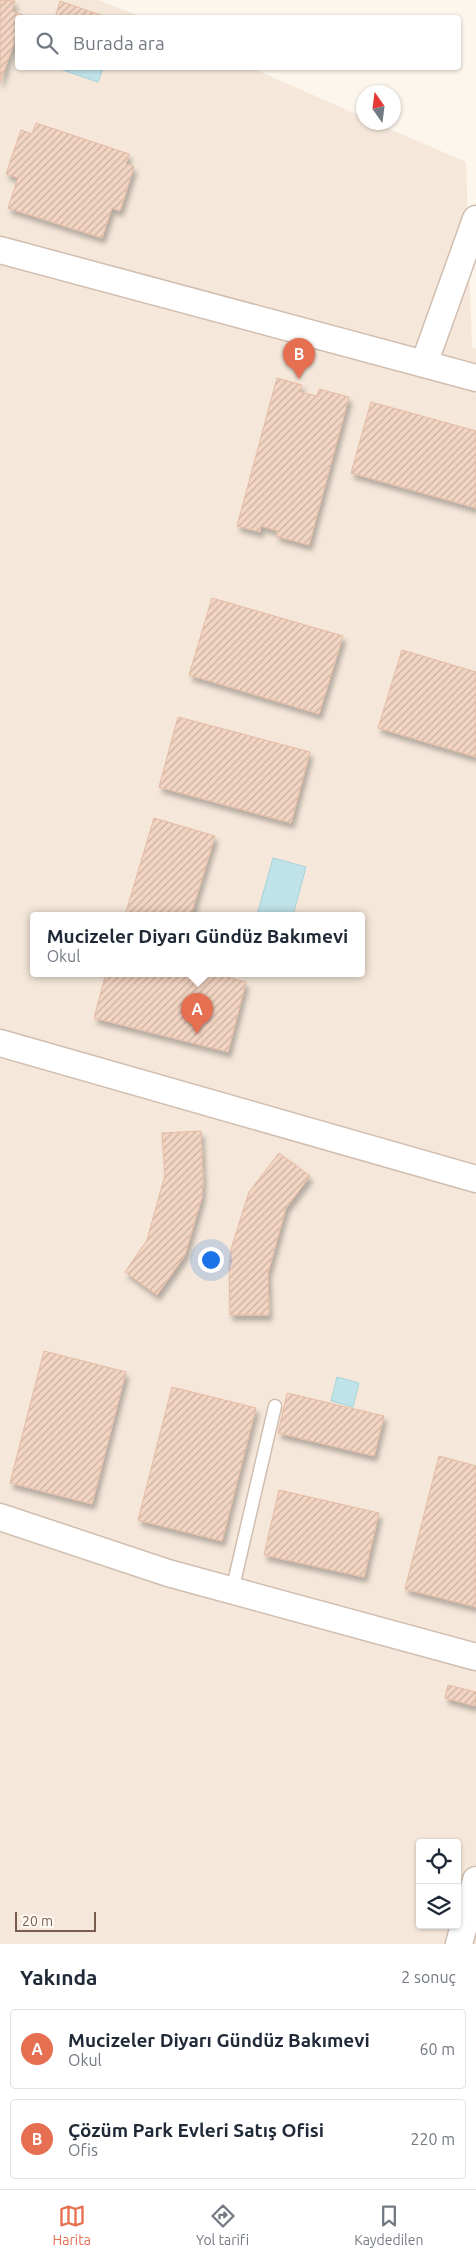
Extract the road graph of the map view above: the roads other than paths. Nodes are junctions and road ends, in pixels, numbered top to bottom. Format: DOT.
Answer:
graph roads {
  1 [pos="476,219"];
  2 [pos="0,250"];
  3 [pos="424,364"];
  4 [pos="476,378"];
  5 [pos="0,1043"];
  6 [pos="476,1179"];
  7 [pos="275,1406"];
  8 [pos="0,1517"];
  9 [pos="232,1591"];
  10 [pos="476,1657"];
  11 [pos="476,1880"];
  12 [pos="459,1944"];
  1 -- 3 [label="street"];
  2 -- 3 [label="street"];
  3 -- 4 [label="street"];
  5 -- 6 [label="street"];
  7 -- 9 [label="lane"];
  8 -- 9 [label="street"];
  9 -- 10 [label="street"];
  11 -- 12 [label="street"];
}
